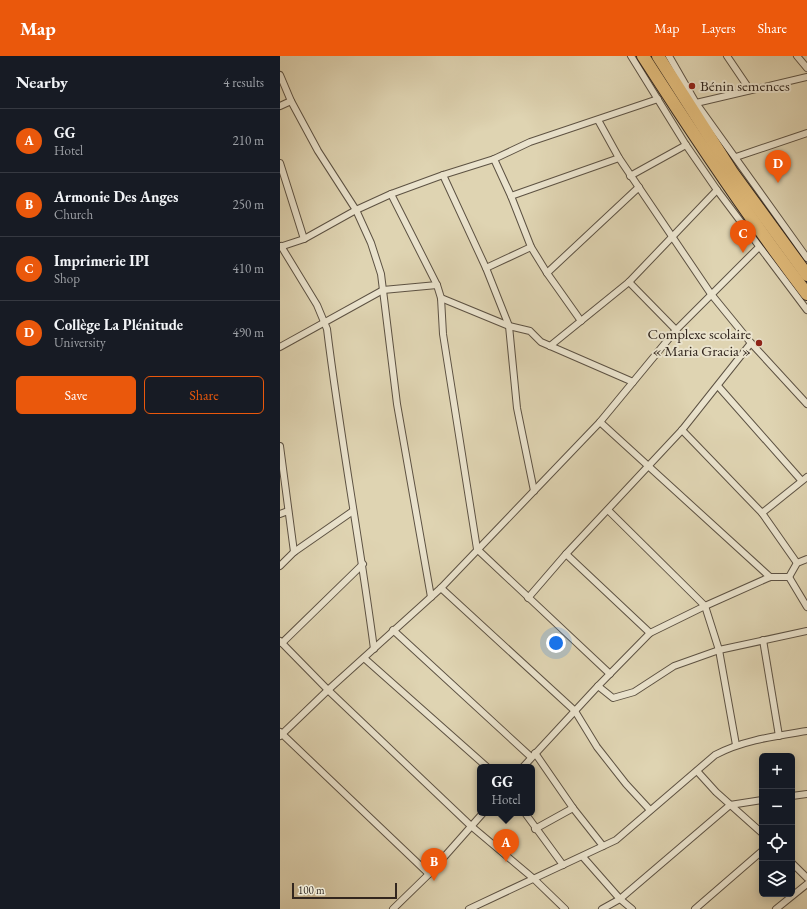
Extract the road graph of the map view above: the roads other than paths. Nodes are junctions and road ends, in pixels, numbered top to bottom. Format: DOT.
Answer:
graph roads {
  1 [pos="631,56"];
  2 [pos="643,56"];
  3 [pos="658,56"];
  4 [pos="669,56"];
  5 [pos="727,56"];
  6 [pos="797,56"];
  7 [pos="807,68"];
  8 [pos="280,76"];
  9 [pos="807,76"];
  10 [pos="750,90"];
  11 [pos="658,99"];
  12 [pos="291,101"];
  13 [pos="696,103"];
  14 [pos="280,106"];
  15 [pos="598,120"];
  16 [pos="807,133"];
  17 [pos="686,145"];
  18 [pos="736,157"];
  19 [pos="619,158"];
  20 [pos="494,159"];
  21 [pos="280,163"];
  22 [pos="443,175"];
  23 [pos="630,176"];
  24 [pos="639,187"];
  25 [pos="717,190"];
  26 [pos="391,194"];
  27 [pos="511,196"];
  28 [pos="356,210"];
  29 [pos="671,237"];
  30 [pos="304,239"];
  31 [pos="280,247"];
  32 [pos="531,247"];
  33 [pos="759,247"];
  34 [pos="807,258"];
  35 [pos="486,268"];
  36 [pos="547,273"];
  37 [pos="807,276"];
  38 [pos="629,282"];
  39 [pos="437,285"];
  40 [pos="383,290"];
  41 [pos="711,294"];
  42 [pos="807,294"];
  43 [pos="441,298"];
  44 [pos="807,310"];
  45 [pos="581,321"];
  46 [pos="325,322"];
  47 [pos="509,326"];
  48 [pos="676,330"];
  49 [pos="751,343"];
  50 [pos="550,346"];
  51 [pos="280,347"];
  52 [pos="633,382"];
  53 [pos="718,386"];
  54 [pos="807,404"];
  55 [pos="600,422"];
  56 [pos="682,430"];
  57 [pos="280,446"];
  58 [pos="648,465"];
  59 [pos="804,479"];
  60 [pos="534,491"];
  61 [pos="608,510"];
  62 [pos="288,511"];
  63 [pos="353,511"];
  64 [pos="762,512"];
  65 [pos="280,514"];
  66 [pos="477,549"];
  67 [pos="294,552"];
  68 [pos="566,554"];
  69 [pos="807,559"];
  70 [pos="797,563"];
  71 [pos="363,564"];
  72 [pos="280,566"];
  73 [pos="770,577"];
  74 [pos="789,577"];
  75 [pos="441,588"];
  76 [pos="431,597"];
  77 [pos="528,598"];
  78 [pos="705,606"];
  79 [pos="807,608"];
  80 [pos="393,630"];
  81 [pos="807,631"];
  82 [pos="650,633"];
  83 [pos="763,640"];
  84 [pos="281,642"];
  85 [pos="374,649"];
  86 [pos="719,650"];
  87 [pos="364,658"];
  88 [pos="610,674"];
  89 [pos="598,686"];
  90 [pos="328,690"];
  91 [pos="575,712"];
  92 [pos="807,732"];
  93 [pos="281,734"];
  94 [pos="779,736"];
  95 [pos="736,745"];
  96 [pos="533,755"];
  97 [pos="484,764"];
  98 [pos="526,764"];
  99 [pos="697,771"];
  100 [pos="807,794"];
  101 [pos="795,796"];
  102 [pos="759,800"];
  103 [pos="730,805"];
  104 [pos="573,808"];
  105 [pos="650,810"];
  106 [pos="480,816"];
  107 [pos="527,816"];
  108 [pos="471,826"];
  109 [pos="535,829"];
  110 [pos="759,831"];
  111 [pos="603,846"];
  112 [pos="759,854"];
  113 [pos="583,857"];
  114 [pos="563,865"];
  115 [pos="795,866"];
  116 [pos="429,874"];
  117 [pos="807,878"];
  118 [pos="534,879"];
  119 [pos="807,884"];
  120 [pos="620,899"];
  121 [pos="393,909"];
  122 [pos="469,909"];
  123 [pos="565,909"];
  124 [pos="602,909"];
  125 [pos="632,909"];
  126 [pos="695,909"];
  127 [pos="776,909"];
  1 -- 11 [label="street"];
  2 -- 42 [label="highway"];
  3 -- 37 [label="highway"];
  4 -- 13 [label="street"];
  5 -- 10 [label="street"];
  6 -- 7 [label="street"];
  8 -- 12 [label="street"];
  9 -- 10 [label="street"];
  10 -- 13 [label="street"];
  11 -- 15 [label="street"];
  11 -- 17 [label="street"];
  12 -- 14 [label="street"];
  12 -- 28 [label="street"];
  13 -- 18 [label="street"];
  15 -- 19 [label="street"];
  15 -- 20 [label="street"];
  16 -- 18 [label="street"];
  17 -- 23 [label="street"];
  17 -- 25 [label="street"];
  18 -- 34 [label="street"];
  19 -- 23 [label="street"];
  19 -- 27 [label="street"];
  20 -- 22 [label="street"];
  20 -- 27 [label="street"];
  21 -- 30 [label="street"];
  22 -- 26 [label="street"];
  22 -- 35 [label="street"];
  23 -- 24 [label="street"];
  24 -- 29 [label="street"];
  24 -- 36 [label="street"];
  25 -- 29 [label="street"];
  25 -- 33 [label="street"];
  26 -- 28 [label="street"];
  26 -- 39 [label="street"];
  27 -- 32 [label="street"];
  28 -- 30 [label="street"];
  28 -- 40 [label="street"];
  29 -- 38 [label="street"];
  29 -- 41 [label="street"];
  30 -- 31 [label="street"];
  31 -- 46 [label="street"];
  32 -- 35 [label="street"];
  32 -- 36 [label="street"];
  33 -- 41 [label="street"];
  33 -- 44 [label="street"];
  35 -- 47 [label="street"];
  36 -- 45 [label="street"];
  38 -- 45 [label="street"];
  38 -- 48 [label="street"];
  39 -- 40 [label="street"];
  39 -- 43 [label="street"];
  40 -- 46 [label="street"];
  40 -- 76 [label="street"];
  41 -- 48 [label="street"];
  41 -- 49 [label="street"];
  43 -- 47 [label="street"];
  43 -- 66 [label="street"];
  45 -- 50 [label="street"];
  46 -- 51 [label="street"];
  46 -- 63 [label="street"];
  47 -- 50 [label="street"];
  47 -- 60 [label="street"];
  48 -- 52 [label="street"];
  49 -- 53 [label="street"];
  49 -- 54 [label="street"];
  50 -- 52 [label="street"];
  52 -- 55 [label="street"];
  53 -- 56 [label="street"];
  53 -- 59 [label="street"];
  55 -- 58 [label="street"];
  55 -- 60 [label="street"];
  56 -- 58 [label="street"];
  56 -- 64 [label="street"];
  57 -- 62 [label="street"];
  58 -- 61 [label="street"];
  58 -- 73 [label="street"];
  59 -- 64 [label="street"];
  60 -- 66 [label="street"];
  61 -- 68 [label="street"];
  61 -- 78 [label="street"];
  62 -- 65 [label="street"];
  62 -- 67 [label="street"];
  63 -- 67 [label="street"];
  63 -- 71 [label="street"];
  64 -- 70 [label="street"];
  66 -- 75 [label="street"];
  66 -- 77 [label="street"];
  67 -- 72 [label="street"];
  68 -- 77 [label="street"];
  68 -- 82 [label="street"];
  69 -- 70 [label="street"];
  70 -- 74 [label="street"];
  71 -- 84 [label="street"];
  71 -- 85 [label="street"];
  73 -- 74 [label="street"];
  73 -- 78 [label="street"];
  74 -- 79 [label="street"];
  75 -- 76 [label="street"];
  75 -- 91 [label="street"];
  76 -- 80 [label="street"];
  77 -- 88 [label="street"];
  78 -- 82 [label="street"];
  78 -- 86 [label="street"];
  80 -- 85 [label="street"];
  80 -- 96 [label="street"];
  81 -- 83 [label="street"];
  82 -- 88 [label="street"];
  83 -- 86 [label="street"];
  83 -- 94 [label="street"];
  84 -- 90 [label="street"];
  85 -- 87 [label="street"];
  86 -- 89 [label="street"];
  86 -- 95 [label="street"];
  87 -- 90 [label="street"];
  87 -- 97 [label="street"];
  88 -- 89 [label="street"];
  89 -- 91 [label="street"];
  90 -- 93 [label="street"];
  90 -- 108 [label="street"];
  91 -- 96 [label="street"];
  91 -- 105 [label="street"];
  92 -- 94 [label="street"];
  93 -- 116 [label="street"];
  94 -- 95 [label="street"];
  95 -- 99 [label="street"];
  96 -- 98 [label="street"];
  96 -- 104 [label="street"];
  99 -- 103 [label="street"];
  99 -- 105 [label="street"];
  100 -- 101 [label="street"];
  102 -- 103 [label="street"];
  103 -- 110 [label="street"];
  103 -- 120 [label="street"];
  104 -- 109 [label="street"];
  104 -- 111 [label="street"];
  105 -- 111 [label="street"];
  106 -- 108 [label="street"];
  107 -- 109 [label="street"];
  108 -- 116 [label="street"];
  108 -- 118 [label="street"];
  109 -- 114 [label="street"];
  111 -- 113 [label="street"];
  112 -- 126 [label="street"];
  113 -- 114 [label="street"];
  113 -- 120 [label="street"];
  114 -- 118 [label="street"];
  115 -- 117 [label="street"];
  116 -- 121 [label="street"];
  118 -- 122 [label="street"];
  118 -- 123 [label="street"];
  119 -- 127 [label="street"];
  120 -- 124 [label="street"];
  120 -- 125 [label="street"];
}
